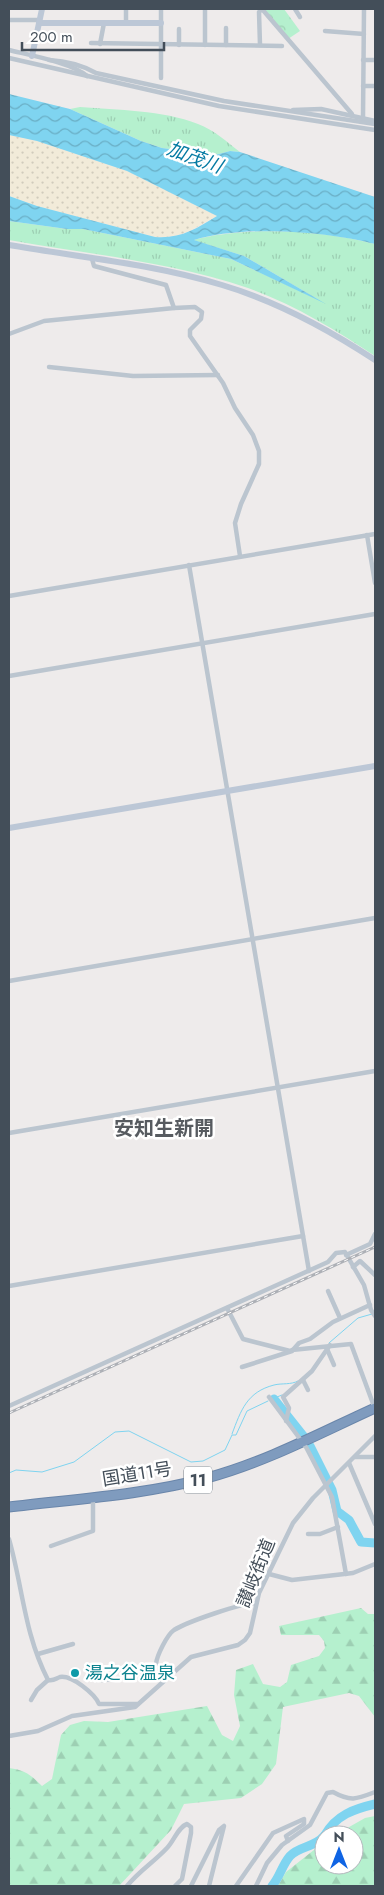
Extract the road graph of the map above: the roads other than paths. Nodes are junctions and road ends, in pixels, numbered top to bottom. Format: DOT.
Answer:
graph roads {
  1 [pos="42,9"];
  2 [pos="126,9"];
  3 [pos="161,9"];
  4 [pos="205,9"];
  5 [pos="295,9"];
  6 [pos="364,9"];
  7 [pos="260,10"];
  8 [pos="300,17"];
  9 [pos="9,20"];
  10 [pos="40,22"];
  11 [pos="104,23"];
  12 [pos="126,23"];
  13 [pos="161,23"];
  14 [pos="226,28"];
  15 [pos="179,29"];
  16 [pos="325,31"];
  17 [pos="364,34"];
  18 [pos="91,43"];
  19 [pos="100,44"];
  20 [pos="161,44"];
  21 [pos="179,45"];
  22 [pos="205,45"];
  23 [pos="226,45"];
  24 [pos="260,45"];
  25 [pos="282,46"];
  26 [pos="9,50"];
  27 [pos="32,56"];
  28 [pos="9,58"];
  29 [pos="49,60"];
  30 [pos="363,60"];
  31 [pos="375,60"];
  32 [pos="89,78"];
  33 [pos="161,78"];
  34 [pos="363,86"];
  35 [pos="375,86"];
  36 [pos="289,111"];
  37 [pos="352,114"];
  38 [pos="364,117"];
  39 [pos="375,122"];
  40 [pos="375,130"];
  41 [pos="9,245"];
  42 [pos="92,259"];
  43 [pos="174,308"];
  44 [pos="9,334"];
  45 [pos="375,360"];
  46 [pos="49,367"];
  47 [pos="218,375"];
  48 [pos="375,534"];
  49 [pos="367,535"];
  50 [pos="240,556"];
  51 [pos="189,565"];
  52 [pos="375,582"];
  53 [pos="9,596"];
  54 [pos="375,614"];
  55 [pos="202,643"];
  56 [pos="9,676"];
  57 [pos="375,766"];
  58 [pos="227,791"];
  59 [pos="9,828"];
  60 [pos="375,918"];
  61 [pos="252,939"];
  62 [pos="9,981"];
  63 [pos="375,1071"];
  64 [pos="278,1087"];
  65 [pos="9,1133"];
  66 [pos="375,1234"];
  67 [pos="303,1236"];
  68 [pos="346,1255"];
  69 [pos="353,1267"];
  70 [pos="309,1271"];
  71 [pos="375,1275"];
  72 [pos="9,1286"];
  73 [pos="328,1291"];
  74 [pos="370,1305"];
  75 [pos="227,1308"];
  76 [pos="374,1312"];
  77 [pos="340,1318"];
  78 [pos="329,1348"];
  79 [pos="291,1351"];
  80 [pos="334,1365"];
  81 [pos="242,1367"];
  82 [pos="303,1380"];
  83 [pos="308,1390"];
  84 [pos="269,1397"];
  85 [pos="9,1406"];
  86 [pos="375,1409"];
  87 [pos="286,1421"];
  88 [pos="375,1436"];
  89 [pos="302,1442"];
  90 [pos="354,1457"];
  91 [pos="375,1457"];
  92 [pos="349,1463"];
  93 [pos="328,1485"];
  94 [pos="93,1497"];
  95 [pos="9,1507"];
  96 [pos="375,1524"];
  97 [pos="338,1527"];
  98 [pos="308,1534"];
  99 [pos="9,1539"];
  100 [pos="51,1546"];
  101 [pos="375,1564"];
  102 [pos="269,1574"];
  103 [pos="346,1574"];
  104 [pos="256,1603"];
  105 [pos="73,1644"];
  106 [pos="38,1654"];
  107 [pos="48,1680"];
  108 [pos="100,1680"];
  109 [pos="31,1700"];
  110 [pos="137,1704"];
  111 [pos="9,1736"];
  112 [pos="375,1792"];
  113 [pos="288,1841"];
  114 [pos="127,1886"];
  115 [pos="176,1886"];
  116 [pos="191,1886"];
  117 [pos="209,1886"];
  118 [pos="236,1886"];
  119 [pos="256,1886"];
  1 -- 10 [label="street"];
  2 -- 12 [label="street"];
  3 -- 13 [label="street"];
  4 -- 22 [label="street"];
  5 -- 8 [label="street"];
  6 -- 17 [label="street"];
  7 -- 24 [label="street"];
  7 -- 37 [label="street"];
  9 -- 10 [label="street"];
  10 -- 11 [label="street"];
  10 -- 27 [label="street"];
  11 -- 12 [label="street"];
  11 -- 19 [label="street"];
  12 -- 13 [label="street"];
  13 -- 20 [label="street"];
  14 -- 23 [label="street"];
  15 -- 21 [label="street"];
  16 -- 17 [label="street"];
  17 -- 30 [label="street"];
  18 -- 19 [label="street"];
  19 -- 20 [label="street"];
  20 -- 21 [label="street"];
  20 -- 33 [label="street"];
  21 -- 22 [label="street"];
  22 -- 23 [label="street"];
  23 -- 24 [label="street"];
  24 -- 25 [label="street"];
  26 -- 27 [label="street"];
  27 -- 29 [label="street"];
  28 -- 32 [label="street"];
  29 -- 32 [label="street"];
  29 -- 36 [label="street"];
  30 -- 31 [label="street"];
  30 -- 34 [label="street"];
  32 -- 40 [label="street"];
  34 -- 35 [label="street"];
  34 -- 38 [label="street"];
  36 -- 37 [label="street"];
  36 -- 39 [label="street"];
  37 -- 38 [label="street"];
  38 -- 39 [label="street"];
  41 -- 42 [label="street"];
  42 -- 43 [label="street"];
  42 -- 45 [label="street"];
  43 -- 44 [label="street"];
  43 -- 47 [label="street"];
  46 -- 47 [label="street"];
  47 -- 50 [label="street"];
  48 -- 49 [label="street"];
  49 -- 50 [label="street"];
  49 -- 52 [label="street"];
  50 -- 51 [label="street"];
  51 -- 53 [label="street"];
  51 -- 55 [label="street"];
  54 -- 55 [label="street"];
  55 -- 56 [label="street"];
  55 -- 58 [label="street"];
  57 -- 58 [label="street"];
  58 -- 59 [label="street"];
  58 -- 61 [label="street"];
  60 -- 61 [label="street"];
  61 -- 62 [label="street"];
  61 -- 64 [label="street"];
  63 -- 64 [label="street"];
  64 -- 65 [label="street"];
  64 -- 67 [label="street"];
  66 -- 68 [label="street"];
  67 -- 70 [label="street"];
  67 -- 72 [label="street"];
  68 -- 69 [label="street"];
  68 -- 70 [label="street"];
  69 -- 71 [label="street"];
  69 -- 74 [label="street"];
  70 -- 75 [label="street"];
  73 -- 77 [label="street"];
  74 -- 76 [label="street"];
  74 -- 77 [label="street"];
  75 -- 79 [label="street"];
  75 -- 85 [label="street"];
  77 -- 79 [label="street"];
  78 -- 79 [label="street"];
  78 -- 80 [label="street"];
  78 -- 82 [label="street"];
  78 -- 86 [label="street"];
  79 -- 81 [label="street"];
  82 -- 83 [label="street"];
  82 -- 87 [label="street"];
  84 -- 87 [label="street"];
  86 -- 89 [label="highway, 国道11号 / 11"];
  87 -- 89 [label="street"];
  88 -- 90 [label="street, 讃岐街道"];
  89 -- 93 [label="street"];
  89 -- 94 [label="highway, 国道11号 / 11"];
  90 -- 91 [label="street"];
  90 -- 92 [label="street, 讃岐街道"];
  92 -- 93 [label="street, 讃岐街道"];
  92 -- 96 [label="street"];
  93 -- 97 [label="street"];
  93 -- 102 [label="street, 讃岐街道"];
  94 -- 95 [label="highway, 国道11号 / 11"];
  94 -- 100 [label="street"];
  97 -- 98 [label="street"];
  97 -- 103 [label="street"];
  99 -- 106 [label="street"];
  101 -- 103 [label="street"];
  102 -- 103 [label="street"];
  102 -- 104 [label="street, 讃岐街道"];
  104 -- 108 [label="street"];
  104 -- 110 [label="street, 讃岐街道"];
  105 -- 106 [label="street"];
  106 -- 107 [label="street"];
  107 -- 109 [label="street"];
  107 -- 110 [label="street"];
  110 -- 111 [label="street, 讃岐街道"];
  112 -- 113 [label="street"];
  113 -- 118 [label="street"];
  113 -- 119 [label="street"];
  114 -- 115 [label="street"];
  116 -- 117 [label="street"];
}
